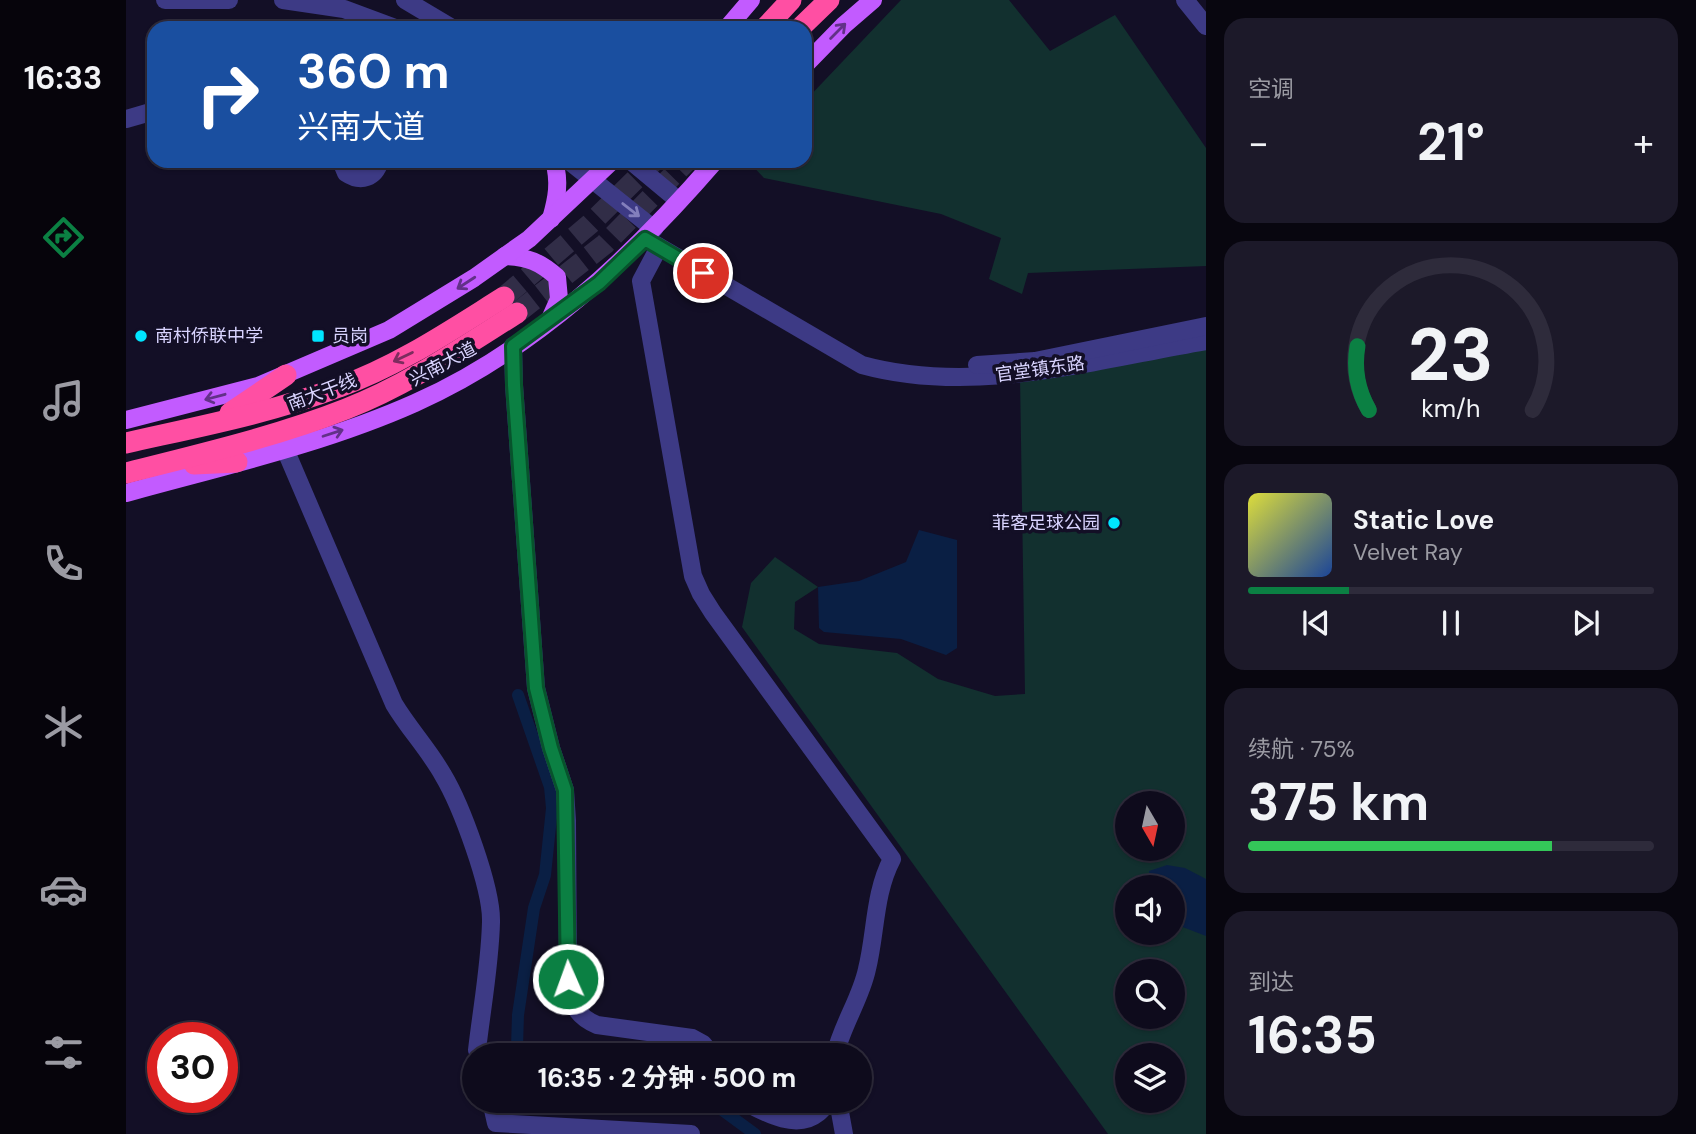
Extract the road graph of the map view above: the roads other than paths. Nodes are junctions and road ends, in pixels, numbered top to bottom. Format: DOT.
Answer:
graph roads {
  1 [pos="165,0"];
  2 [pos="229,0"];
  3 [pos="283,0"];
  4 [pos="405,0"];
  5 [pos="751,0"];
  6 [pos="791,0"];
  7 [pos="829,0"];
  8 [pos="873,0"];
  9 [pos="1185,0"];
  10 [pos="376,21"];
  11 [pos="440,21"];
  12 [pos="733,21"];
  13 [pos="772,21"];
  14 [pos="807,21"];
  15 [pos="1206,26"];
  16 [pos="812,58"];
  17 [pos="147,113"];
  18 [pos="126,119"];
  19 [pos="344,168"];
  20 [pos="377,168"];
  21 [pos="556,168"];
  22 [pos="577,168"];
  23 [pos="605,168"];
  24 [pos="639,168"];
  25 [pos="709,168"];
  26 [pos="592,180"];
  27 [pos="679,201"];
  28 [pos="551,219"];
  29 [pos="653,238"];
  30 [pos="505,256"];
  31 [pos="550,320"];
  32 [pos="1206,326"];
  33 [pos="1206,341"];
  34 [pos="513,346"];
  35 [pos="835,349"];
  36 [pos="286,374"];
  37 [pos="126,420"];
  38 [pos="216,422"];
  39 [pos="126,443"];
  40 [pos="285,449"];
  41 [pos="237,462"];
  42 [pos="153,466"];
  43 [pos="126,472"];
  44 [pos="126,492"];
  45 [pos="479,1043"];
  46 [pos="702,1043"];
  47 [pos="838,1043"];
  48 [pos="494,1113"];
  49 [pos="766,1113"];
  50 [pos="819,1113"];
  51 [pos="840,1113"];
  52 [pos="691,1134"];
  53 [pos="844,1134"];
  1 -- 2 [label="street"];
  3 -- 10 [label="street"];
  4 -- 11 [label="street"];
  5 -- 12 [label="main road"];
  6 -- 13 [label="highway"];
  7 -- 14 [label="highway"];
  16 -- 8 [label="main road, one-way"];
  9 -- 15 [label="street"];
  17 -- 18 [label="street"];
  19 -- 20 [label="street"];
  21 -- 28 [label="main road"];
  22 -- 26 [label="street, 官堂镇东路"];
  23 -- 26 [label="main road"];
  24 -- 27 [label="street"];
  25 -- 27 [label="main road, 兴南大道"];
  26 -- 28 [label="main road"];
  26 -- 29 [label="street, 官堂镇东路, one-way"];
  27 -- 29 [label="main road, 兴南大道"];
  28 -- 30 [label="main road"];
  29 -- 31 [label="main road, 兴南大道"];
  29 -- 35 [label="street, 官堂镇东路"];
  29 -- 47 [label="street"];
  30 -- 31 [label="main road"];
  30 -- 36 [label="main road, one-way"];
  31 -- 34 [label="main road, 兴南大道"];
  32 -- 35 [label="street, 官堂镇东路"];
  33 -- 35 [label="street, 官堂镇东路"];
  40 -- 34 [label="main road, 兴南大道, one-way"];
  34 -- 46 [label="street"];
  36 -- 37 [label="main road, one-way"];
  36 -- 38 [label="highway"];
  38 -- 39 [label="highway, 南大干线"];
  42 -- 38 [label="highway, 南大干线, one-way"];
  40 -- 41 [label="main road, 兴南大道"];
  40 -- 45 [label="street"];
  41 -- 42 [label="highway"];
  41 -- 44 [label="main road, 兴南大道"];
  42 -- 43 [label="highway, 南大干线"];
  48 -- 52 [label="street"];
  49 -- 50 [label="street"];
  51 -- 53 [label="street"];
}
